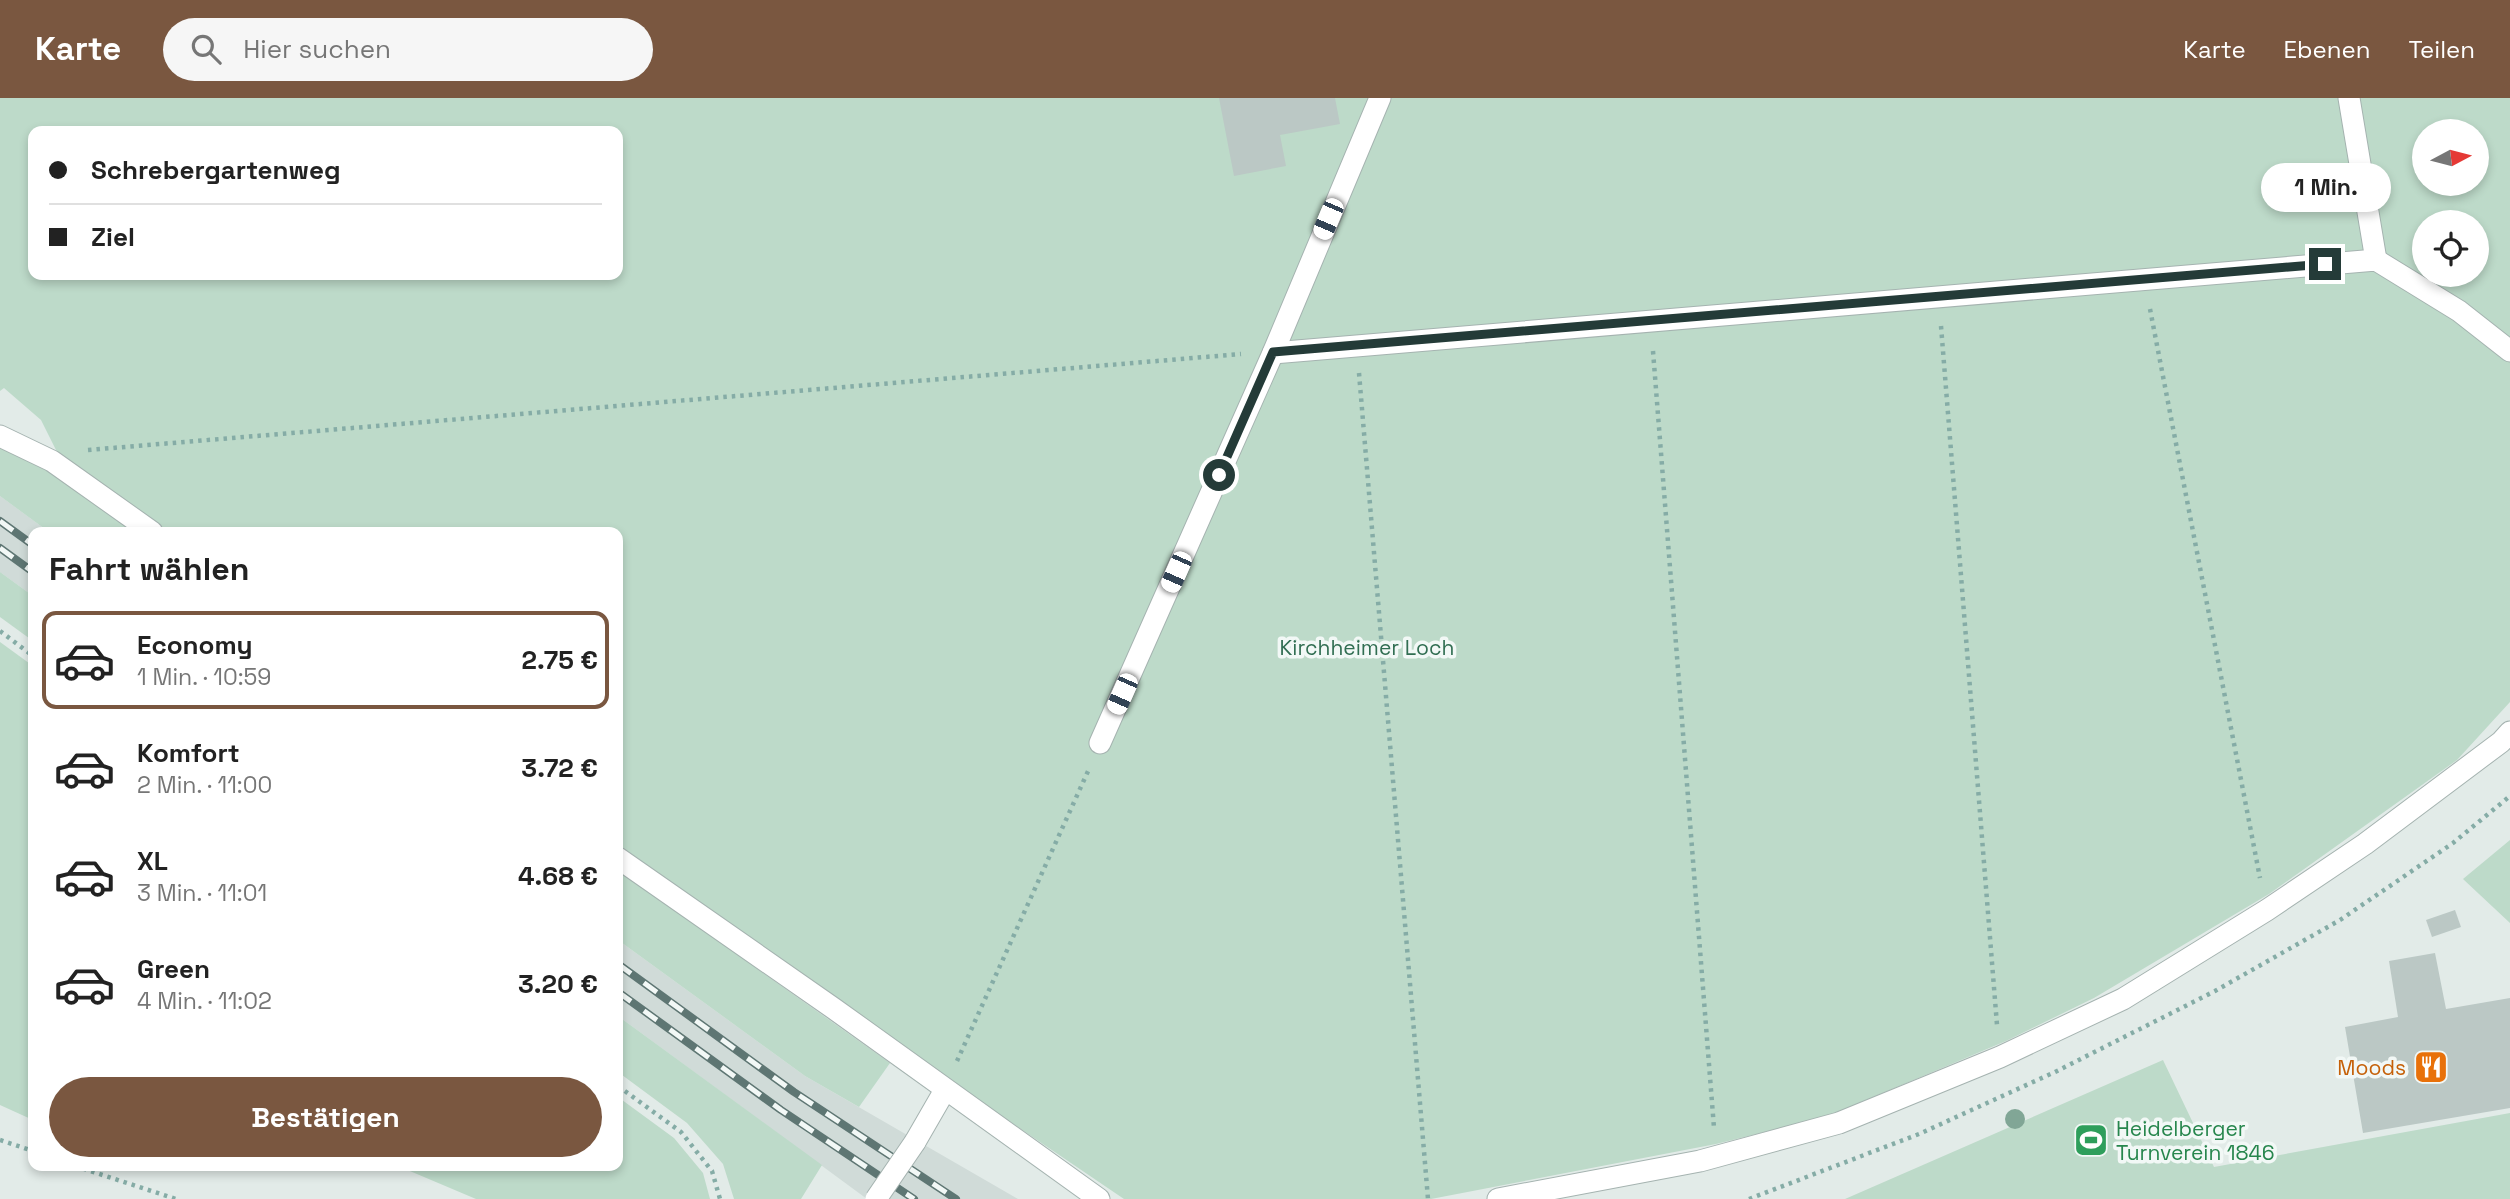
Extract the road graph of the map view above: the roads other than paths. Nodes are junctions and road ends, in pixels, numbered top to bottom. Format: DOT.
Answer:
graph roads {
  1 [pos="1380,98"];
  2 [pos="2349,98"];
  3 [pos="2376,260"];
  4 [pos="2510,351"];
  5 [pos="1273,352"];
  6 [pos="0,436"];
  7 [pos="145,527"];
  8 [pos="2510,732"];
  9 [pos="1100,743"];
  10 [pos="623,861"];
  11 [pos="945,1090"];
  12 [pos="876,1199"];
  13 [pos="1099,1199"];
  14 [pos="1498,1199"];
  1 -- 5 [label="street"];
  2 -- 3 [label="street"];
  3 -- 4 [label="street"];
  3 -- 5 [label="street"];
  5 -- 9 [label="street"];
  6 -- 7 [label="street"];
  8 -- 14 [label="street"];
  10 -- 11 [label="street"];
  11 -- 12 [label="street, bridge"];
  11 -- 13 [label="street"];
}
